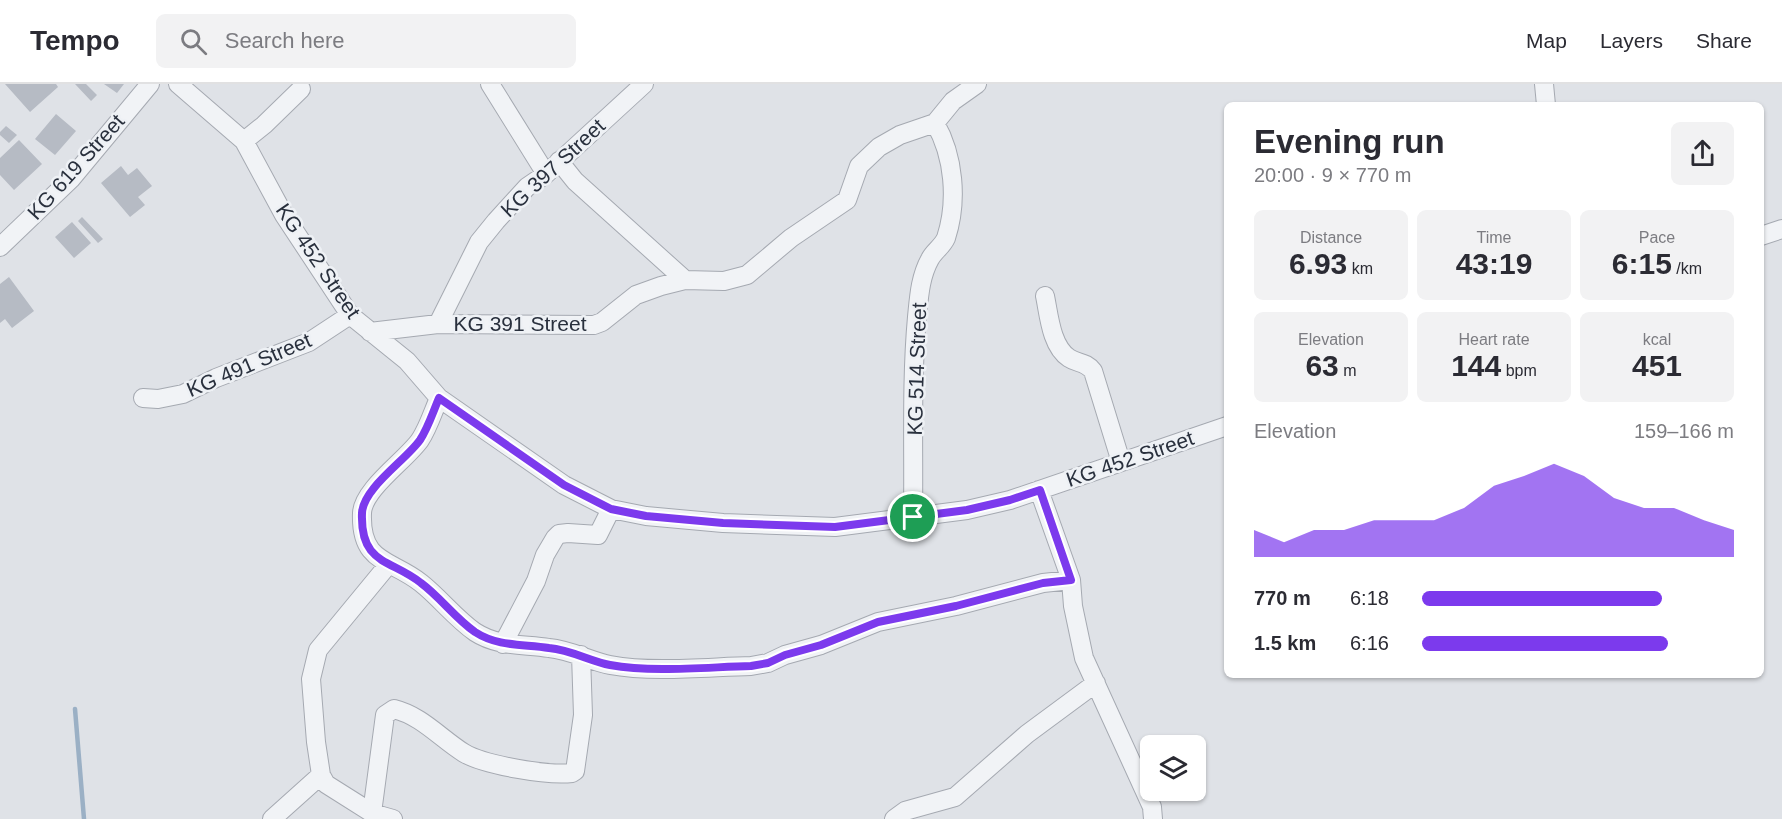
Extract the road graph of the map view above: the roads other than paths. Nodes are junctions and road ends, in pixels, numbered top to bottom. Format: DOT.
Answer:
graph roads {
  1 [pos="150,84"];
  2 [pos="178,84"];
  3 [pos="490,84"];
  4 [pos="644,84"];
  5 [pos="977,84"];
  6 [pos="1544,84"];
  7 [pos="301,89"];
  8 [pos="1546,102"];
  9 [pos="935,123"];
  10 [pos="244,141"];
  11 [pos="552,167"];
  12 [pos="1782,229"];
  13 [pos="1764,235"];
  14 [pos="0,247"];
  15 [pos="685,280"];
  16 [pos="1045,296"];
  17 [pos="350,315"];
  18 [pos="438,324"];
  19 [pos="370,332"];
  20 [pos="143,398"];
  21 [pos="439,398"];
  22 [pos="1224,427"];
  23 [pos="1121,462"];
  24 [pos="1040,490"];
  25 [pos="611,509"];
  26 [pos="913,517"];
  27 [pos="388,565"];
  28 [pos="1071,580"];
  29 [pos="503,644"];
  30 [pos="581,655"];
  31 [pos="1096,684"];
  32 [pos="321,775"];
  33 [pos="372,813"];
  34 [pos="272,819"];
  35 [pos="393,819"];
  36 [pos="894,819"];
  37 [pos="1153,819"];
  1 -- 14 [label="street, KG 619 Street"];
  2 -- 10 [label="street, KG 452 Street"];
  3 -- 11 [label="street"];
  4 -- 11 [label="street, KG 397 Street"];
  5 -- 9 [label="street"];
  6 -- 8 [label="street"];
  7 -- 10 [label="street"];
  9 -- 15 [label="street, KG 391 Street"];
  9 -- 26 [label="street, KG 514 Street"];
  10 -- 17 [label="street, KG 452 Street"];
  11 -- 15 [label="street"];
  11 -- 18 [label="street, KG 397 Street"];
  12 -- 13 [label="street"];
  15 -- 18 [label="street, KG 391 Street"];
  16 -- 23 [label="street"];
  17 -- 19 [label="street, KG 452 Street"];
  17 -- 20 [label="street, KG 491 Street"];
  18 -- 19 [label="street, KG 391 Street"];
  19 -- 21 [label="street, KG 452 Street"];
  21 -- 25 [label="street, KG 452 Street"];
  21 -- 27 [label="street"];
  22 -- 23 [label="street, KG 452 Street"];
  23 -- 24 [label="street, KG 452 Street"];
  24 -- 26 [label="street, KG 452 Street"];
  24 -- 28 [label="street"];
  25 -- 26 [label="street, KG 452 Street"];
  25 -- 29 [label="street"];
  27 -- 29 [label="street"];
  27 -- 32 [label="street"];
  28 -- 30 [label="street"];
  28 -- 31 [label="street"];
  29 -- 30 [label="street"];
  30 -- 33 [label="street"];
  31 -- 36 [label="street"];
  31 -- 37 [label="street"];
  32 -- 33 [label="street"];
  32 -- 34 [label="street"];
  33 -- 35 [label="street"];
}
